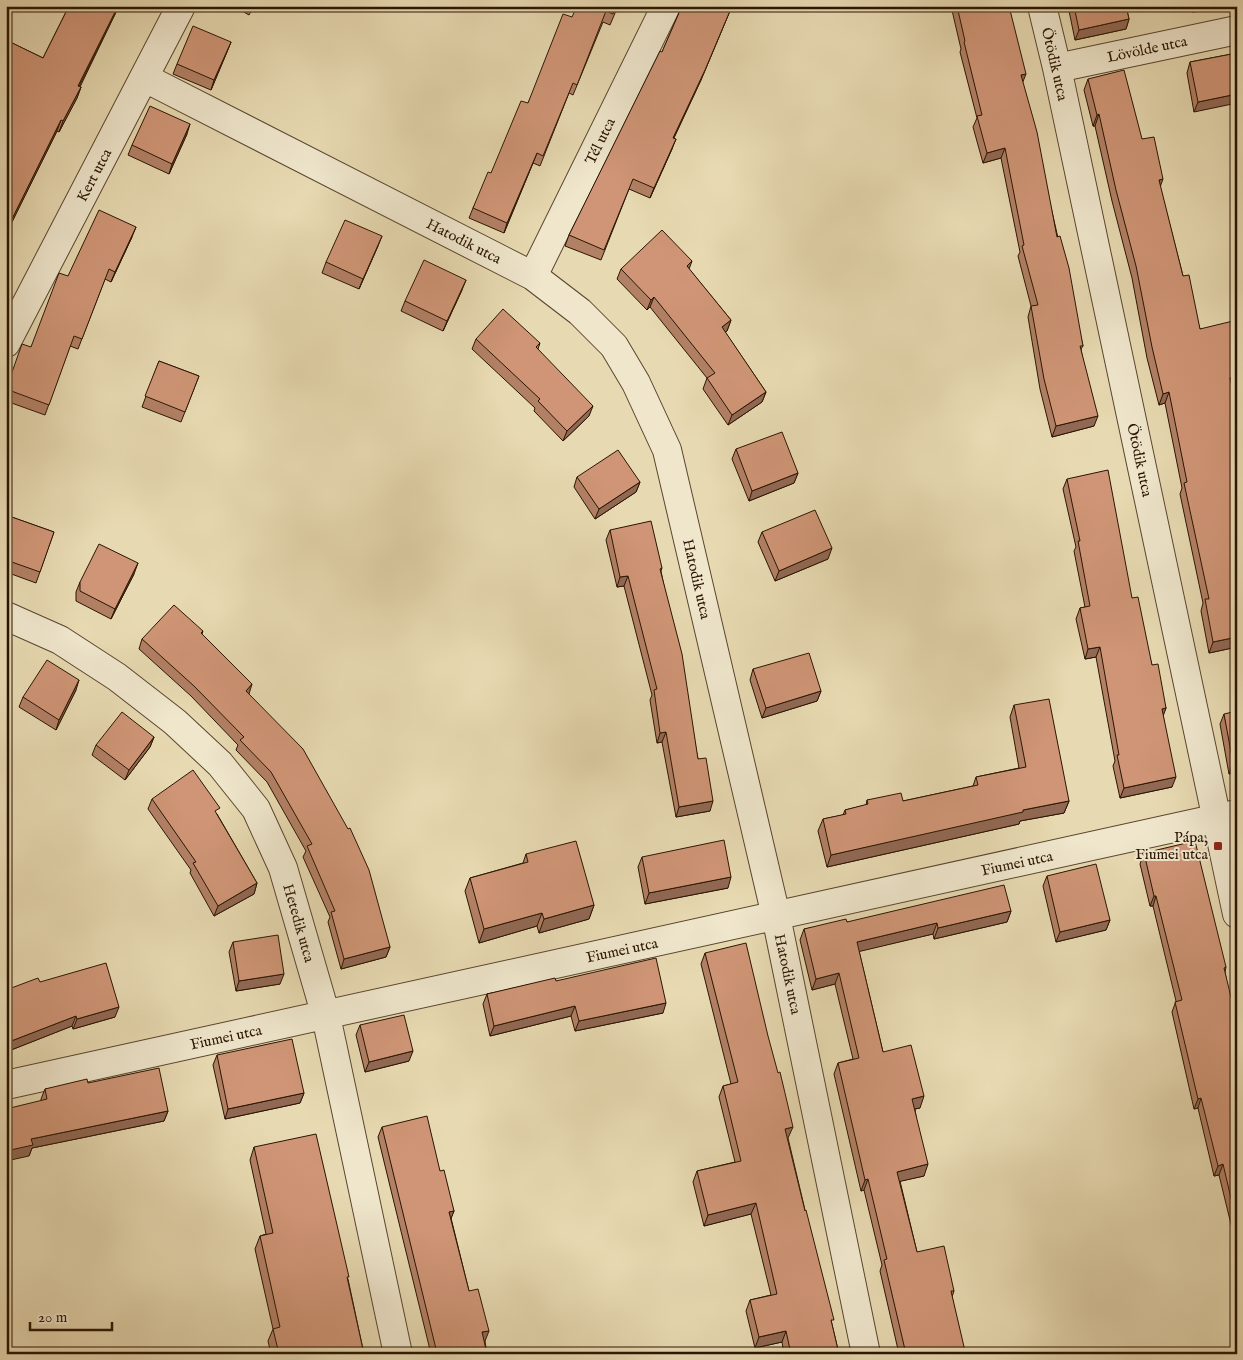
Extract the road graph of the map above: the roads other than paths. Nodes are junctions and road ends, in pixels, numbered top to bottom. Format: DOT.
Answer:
graph roads {
  1 [pos="181,6"];
  2 [pos="666,6"];
  3 [pos="1042,6"];
  4 [pos="1237,30"];
  5 [pos="1056,68"];
  6 [pos="145,78"];
  7 [pos="533,276"];
  8 [pos="6,343"];
  9 [pos="6,616"];
  10 [pos="1226,816"];
  11 [pos="1237,914"];
  12 [pos="776,916"];
  13 [pos="326,1016"];
  14 [pos="6,1085"];
  15 [pos="398,1354"];
  16 [pos="866,1354"];
  1 -- 6 [label="street, Kert utca"];
  2 -- 7 [label="street, Tél utca"];
  3 -- 5 [label="street, Ötödik utca"];
  4 -- 5 [label="street, Lövölde utca"];
  5 -- 10 [label="street, Ötödik utca"];
  6 -- 7 [label="street, Hatodik utca"];
  6 -- 8 [label="street, Kert utca"];
  7 -- 12 [label="street, Hatodik utca"];
  9 -- 13 [label="street, Hetedik utca"];
  10 -- 11 [label="street, Ötödik utca"];
  10 -- 12 [label="street, Fiumei utca"];
  12 -- 13 [label="street, Fiumei utca"];
  12 -- 16 [label="street, Hatodik utca"];
  13 -- 14 [label="street, Fiumei utca"];
  13 -- 15 [label="street, Hetedik utca"];
}
